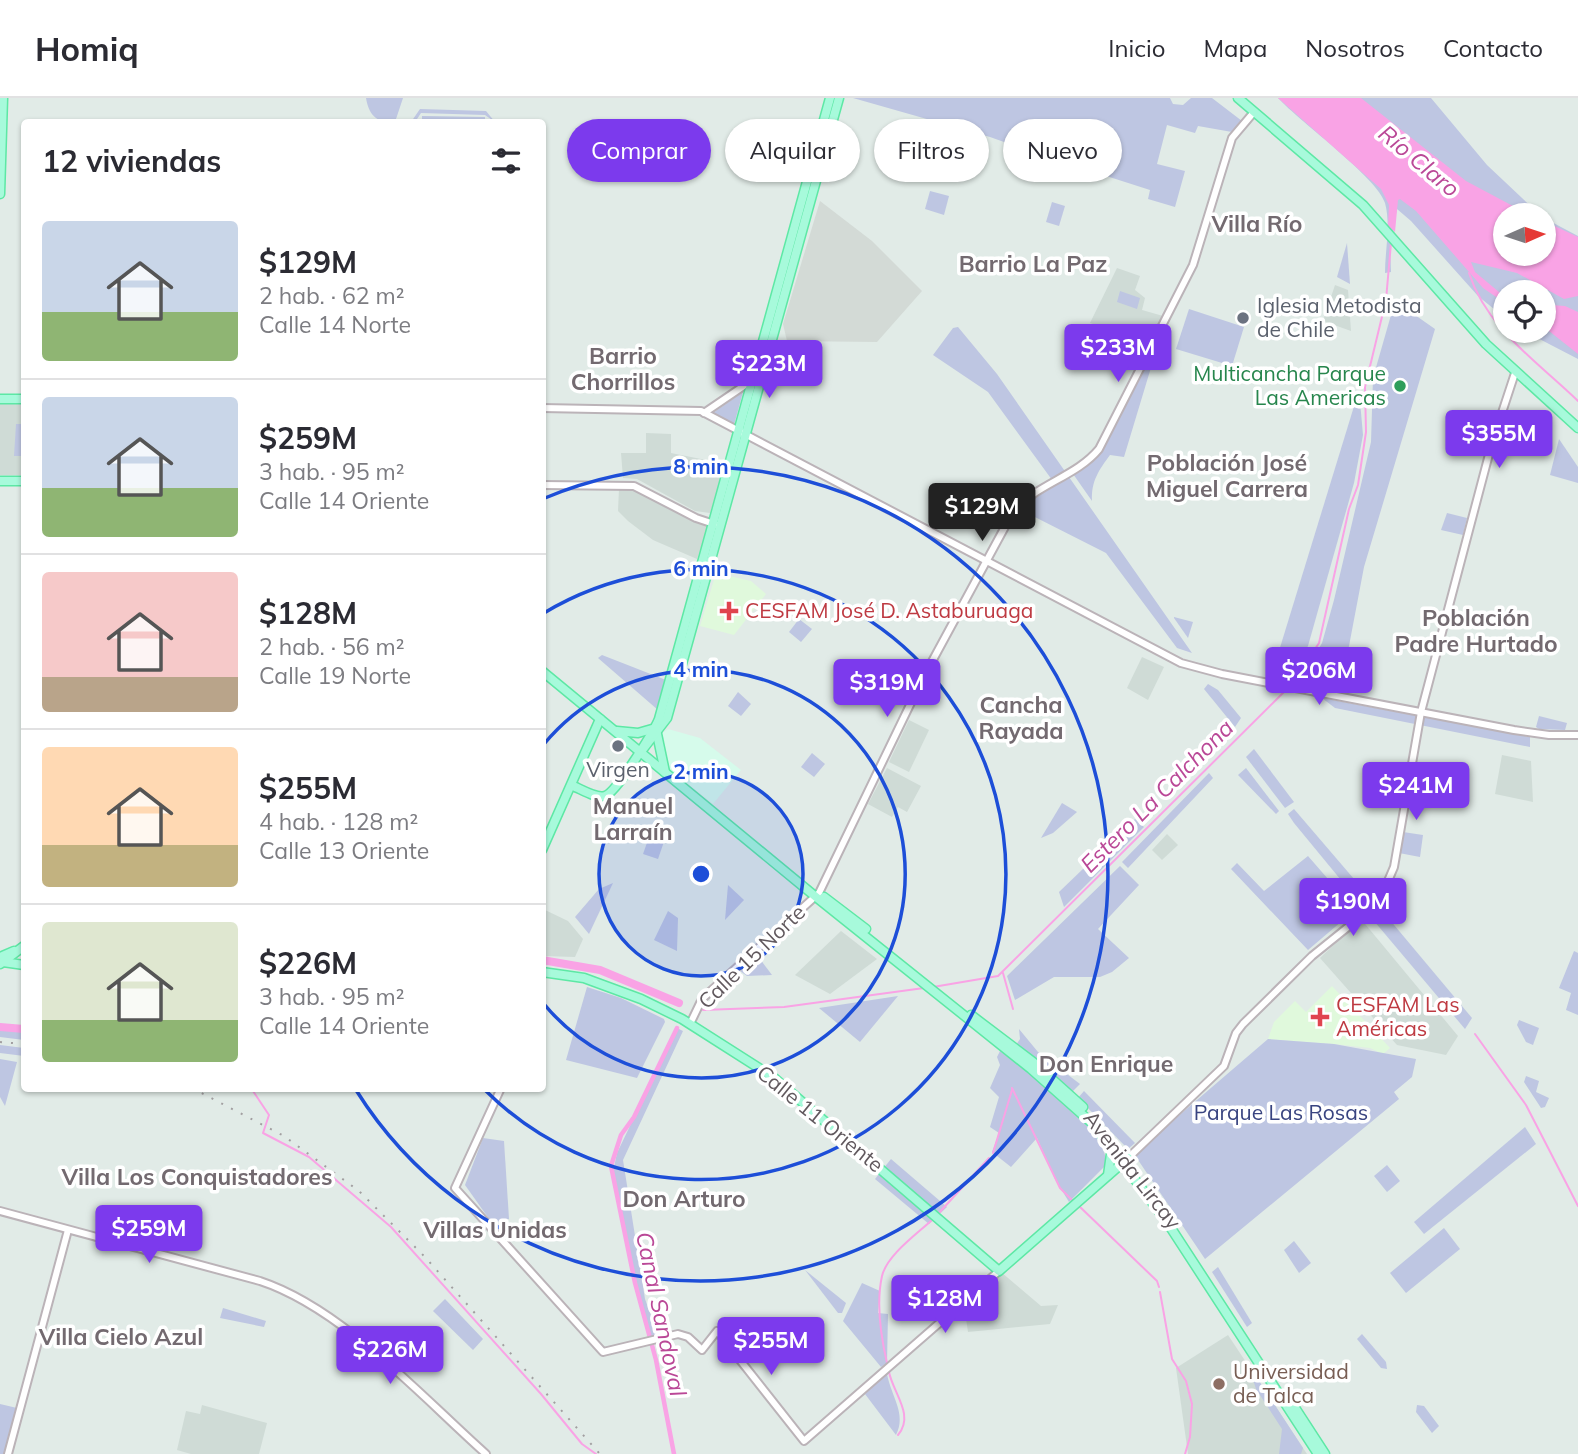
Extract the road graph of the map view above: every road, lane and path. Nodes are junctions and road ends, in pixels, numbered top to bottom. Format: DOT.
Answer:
graph roads {
  1 [pos="4,98"];
  2 [pos="830,98"];
  3 [pos="839,98"];
  4 [pos="1238,98"];
  5 [pos="1254,112"];
  6 [pos="0,166"];
  7 [pos="0,194"];
  8 [pos="1515,373"];
  9 [pos="753,380"];
  10 [pos="0,399"];
  11 [pos="21,399"];
  12 [pos="546,408"];
  13 [pos="704,413"];
  14 [pos="1578,428"];
  15 [pos="742,432"];
  16 [pos="0,481"];
  17 [pos="21,481"];
  18 [pos="546,485"];
  19 [pos="717,525"];
  20 [pos="986,560"];
  21 [pos="546,674"];
  22 [pos="1421,712"];
  23 [pos="600,719"];
  24 [pos="614,730"];
  25 [pos="656,731"];
  26 [pos="1578,735"];
  27 [pos="640,752"];
  28 [pos="665,772"];
  29 [pos="573,786"];
  30 [pos="546,842"];
  31 [pos="817,895"];
  32 [pos="21,948"];
  33 [pos="1,963"];
  34 [pos="21,965"];
  35 [pos="546,972"];
  36 [pos="942,995"];
  37 [pos="690,1024"];
  38 [pos="499,1092"];
  39 [pos="1112,1147"];
  40 [pos="1126,1160"];
  41 [pos="1107,1176"];
  42 [pos="1135,1177"];
  43 [pos="0,1211"];
  44 [pos="68,1230"];
  45 [pos="999,1271"];
  46 [pos="8,1454"];
  47 [pos="486,1454"];
  48 [pos="1318,1454"];
  49 [pos="1325,1454"];
  1 -- 6 [label="main road"];
  2 -- 9 [label="main road"];
  3 -- 15 [label="main road"];
  4 -- 5 [label="main road"];
  5 -- 8 [label="main road"];
  5 -- 20 [label="street"];
  6 -- 7 [label="main road"];
  8 -- 14 [label="main road"];
  8 -- 22 [label="street"];
  9 -- 13 [label="street"];
  9 -- 15 [label="main road"];
  10 -- 11 [label="main road"];
  12 -- 13 [label="street"];
  13 -- 15 [label="street"];
  15 -- 19 [label="main road"];
  15 -- 20 [label="street"];
  16 -- 17 [label="main road"];
  18 -- 19 [label="street"];
  19 -- 25 [label="main road"];
  20 -- 22 [label="street"];
  20 -- 31 [label="street"];
  21 -- 23 [label="main road, Avenida Lircay"];
  22 -- 26 [label="street"];
  22 -- 40 [label="street"];
  23 -- 24 [label="main road, Avenida Lircay"];
  23 -- 29 [label="main road"];
  24 -- 25 [label="main road"];
  24 -- 27 [label="main road, Avenida Lircay"];
  25 -- 27 [label="main road"];
  25 -- 28 [label="main road"];
  27 -- 28 [label="main road, Avenida Lircay"];
  27 -- 29 [label="main road"];
  28 -- 31 [label="main road, Avenida Lircay"];
  29 -- 30 [label="main road"];
  31 -- 36 [label="main road, Avenida Lircay"];
  31 -- 37 [label="street, Calle 15 Norte"];
  32 -- 33 [label="main road"];
  33 -- 34 [label="main road"];
  35 -- 37 [label="main road, Calle 11 Oriente"];
  36 -- 39 [label="main road, Avenida Lircay"];
  36 -- 40 [label="main road, Avenida Lircay"];
  37 -- 45 [label="main road, Calle 11 Oriente"];
  38 -- 45 [label="street"];
  39 -- 40 [label="main road, Avenida Lircay"];
  39 -- 41 [label="main road"];
  40 -- 41 [label="main road"];
  40 -- 42 [label="main road, Avenida Lircay"];
  40 -- 49 [label="main road, Avenida Lircay"];
  41 -- 42 [label="main road"];
  41 -- 45 [label="main road"];
  42 -- 48 [label="main road, Avenida Lircay"];
  43 -- 44 [label="street"];
  44 -- 46 [label="street"];
  44 -- 47 [label="street"];
}
